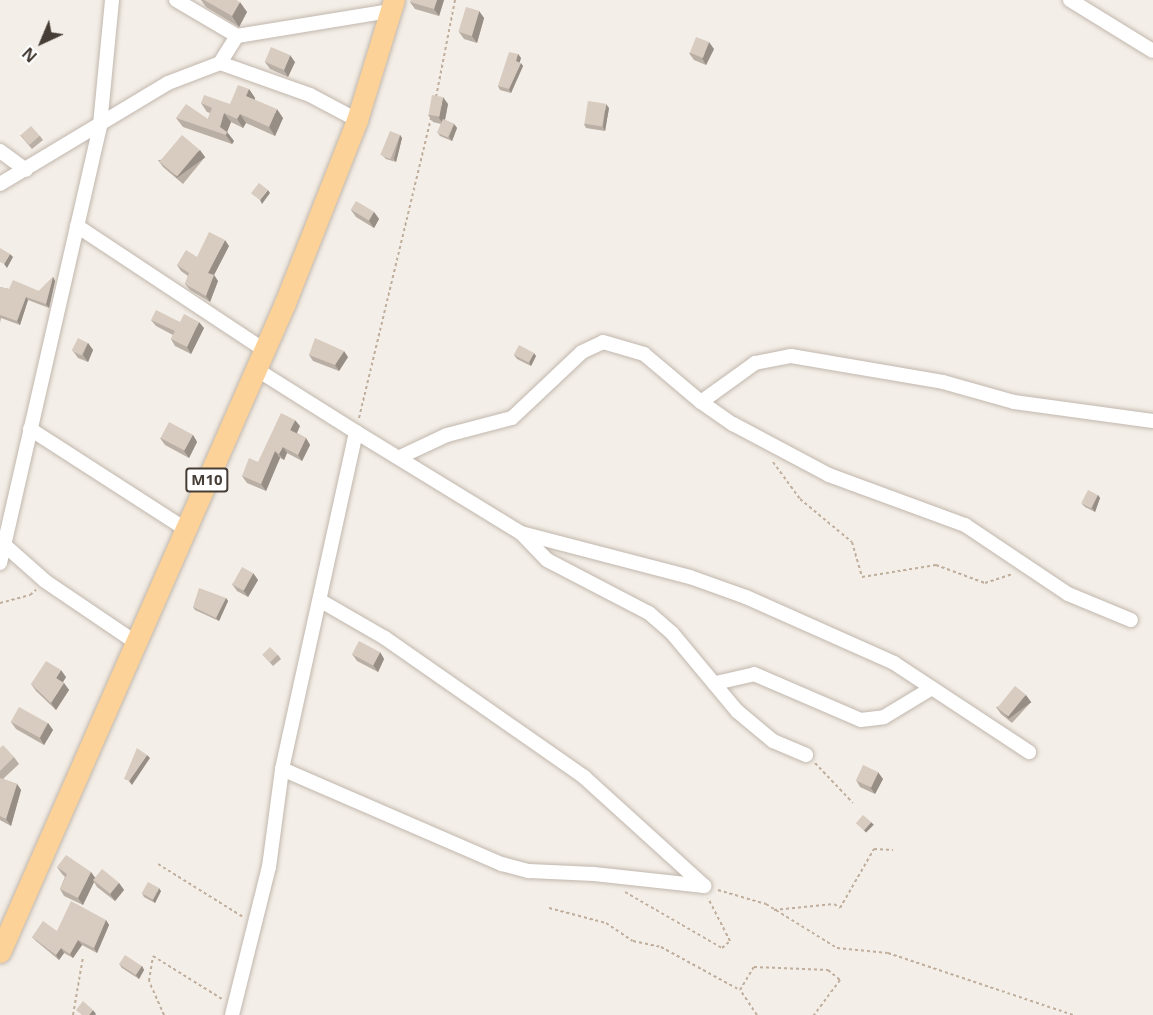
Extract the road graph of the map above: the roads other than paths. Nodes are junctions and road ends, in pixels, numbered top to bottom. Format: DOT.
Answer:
graph roads {
  1 [pos="112,0"];
  2 [pos="176,0"];
  3 [pos="1070,0"];
  4 [pos="391,6"];
  5 [pos="237,36"];
  6 [pos="1153,51"];
  7 [pos="220,63"];
  8 [pos="357,120"];
  9 [pos="100,125"];
  10 [pos="0,151"];
  11 [pos="26,170"];
  12 [pos="0,184"];
  13 [pos="77,226"];
  14 [pos="260,360"];
  15 [pos="701,402"];
  16 [pos="1153,421"];
  17 [pos="30,429"];
  18 [pos="356,432"];
  19 [pos="400,457"];
  20 [pos="185,530"];
  21 [pos="521,533"];
  22 [pos="2,543"];
  23 [pos="0,562"];
  24 [pos="321,601"];
  25 [pos="1131,620"];
  26 [pos="135,642"];
  27 [pos="716,682"];
  28 [pos="932,688"];
  29 [pos="1029,752"];
  30 [pos="806,755"];
  31 [pos="282,769"];
  32 [pos="0,952"];
  33 [pos="233,1011"];
  1 -- 9 [label="street"];
  2 -- 5 [label="street"];
  3 -- 6 [label="street"];
  4 -- 5 [label="street"];
  4 -- 8 [label="main road, M10"];
  5 -- 7 [label="street"];
  7 -- 8 [label="street"];
  7 -- 9 [label="street"];
  8 -- 14 [label="main road, M10"];
  9 -- 11 [label="street"];
  9 -- 13 [label="street"];
  10 -- 11 [label="street"];
  11 -- 12 [label="street"];
  13 -- 14 [label="street"];
  13 -- 17 [label="street"];
  14 -- 18 [label="street"];
  14 -- 20 [label="main road, M10"];
  15 -- 16 [label="street"];
  15 -- 19 [label="street"];
  15 -- 25 [label="street"];
  17 -- 20 [label="street"];
  17 -- 22 [label="street"];
  18 -- 19 [label="street"];
  18 -- 24 [label="street"];
  19 -- 21 [label="street"];
  20 -- 26 [label="main road, M10"];
  21 -- 27 [label="street"];
  21 -- 28 [label="street"];
  22 -- 23 [label="street"];
  22 -- 26 [label="street"];
  24 -- 31 [label="street"];
  24 -- 31 [label="street"];
  26 -- 32 [label="main road, M10"];
  27 -- 28 [label="street"];
  27 -- 30 [label="street"];
  28 -- 29 [label="street"];
  31 -- 33 [label="street"];
}
